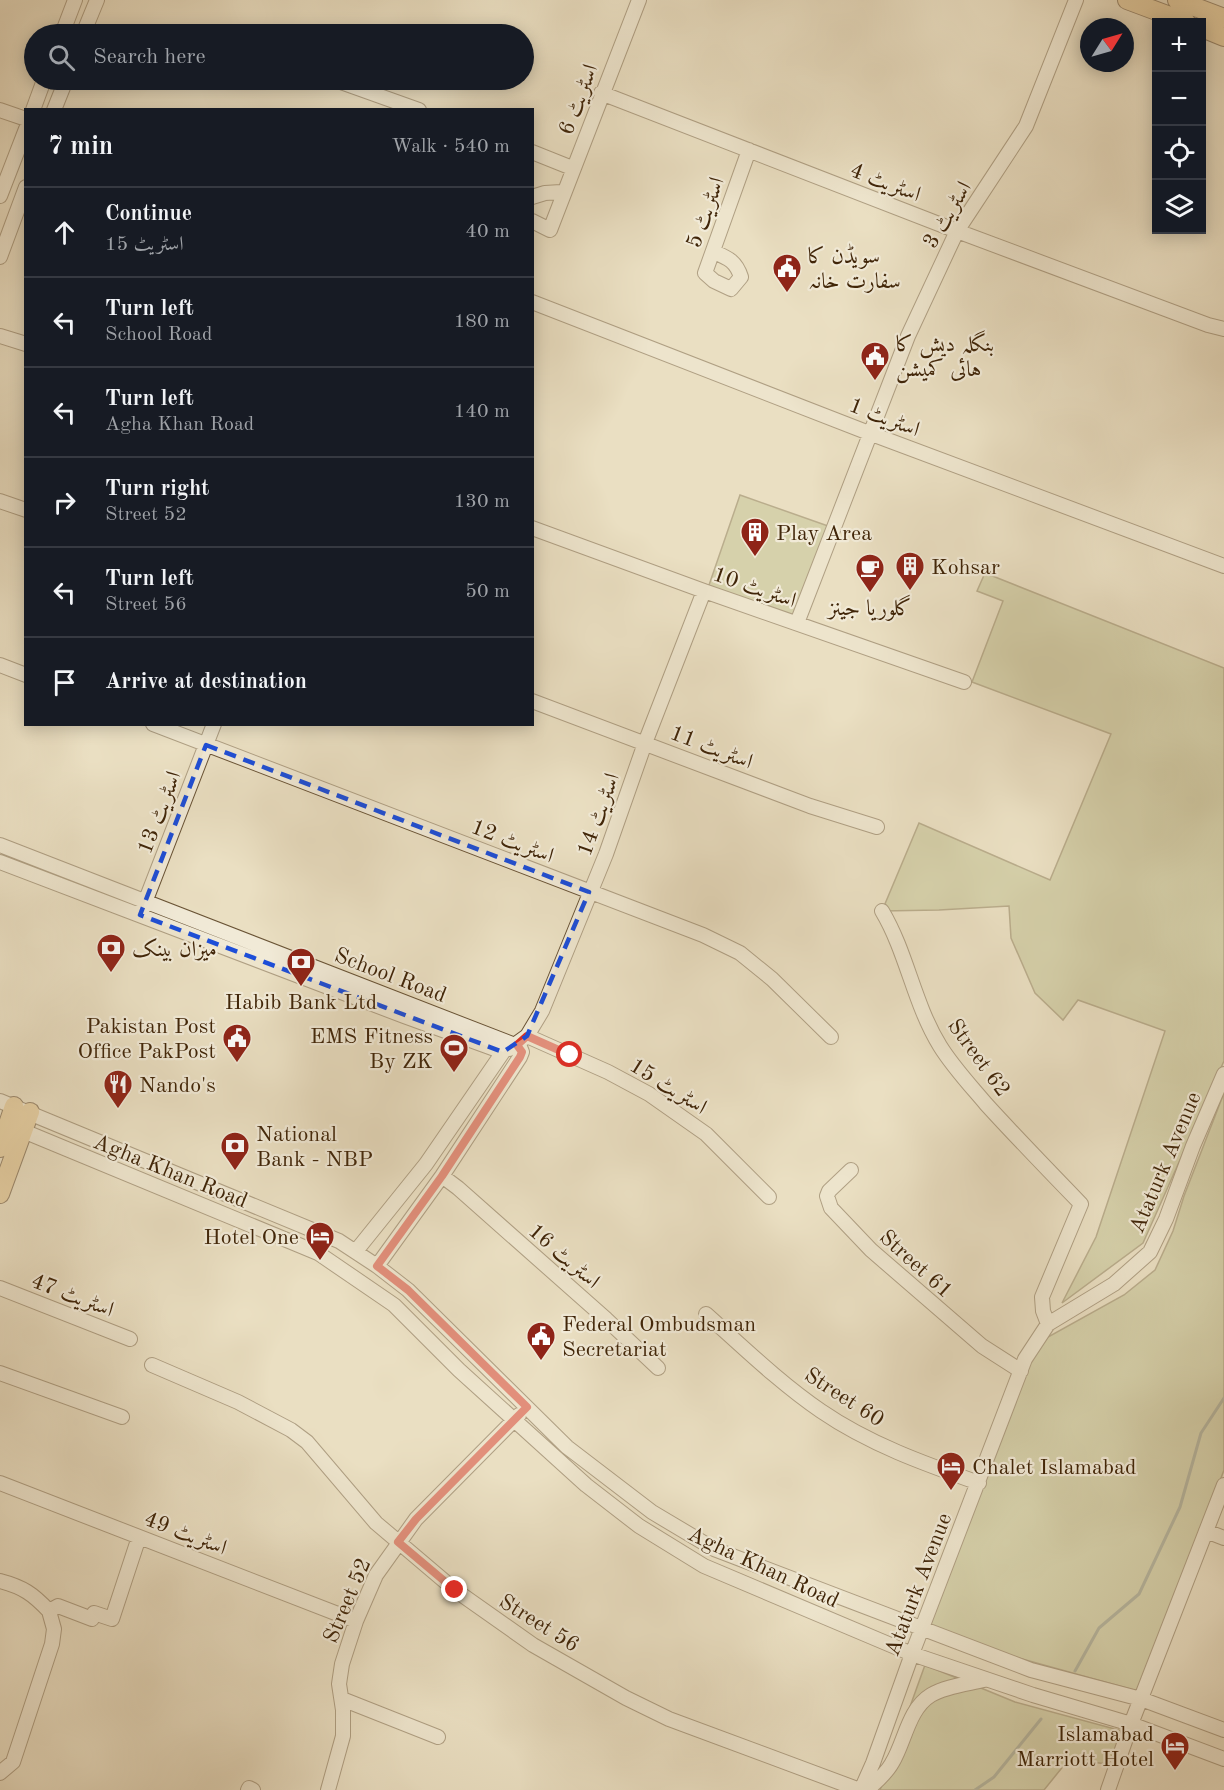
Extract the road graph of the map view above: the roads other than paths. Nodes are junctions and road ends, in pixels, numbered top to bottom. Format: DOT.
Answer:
graph roads {
  1 [pos="75,0"];
  2 [pos="97,0"];
  3 [pos="639,0"];
  4 [pos="1076,0"];
  5 [pos="1127,0"];
  6 [pos="1177,0"];
  7 [pos="1175,18"];
  8 [pos="1224,18"];
  9 [pos="66,24"];
  10 [pos="87,24"];
  11 [pos="1206,30"];
  12 [pos="1224,37"];
  13 [pos="40,90"];
  14 [pos="62,90"];
  15 [pos="363,90"];
  16 [pos="601,93"];
  17 [pos="34,108"];
  18 [pos="55,108"];
  19 [pos="413,108"];
  20 [pos="0,110"];
  21 [pos="24,118"];
  22 [pos="24,134"];
  23 [pos="749,150"];
  24 [pos="534,153"];
  25 [pos="572,168"];
  26 [pos="24,192"];
  27 [pos="561,192"];
  28 [pos="0,196"];
  29 [pos="534,196"];
  30 [pos="534,222"];
  31 [pos="957,231"];
  32 [pos="714,252"];
  33 [pos="0,256"];
  34 [pos="534,303"];
  35 [pos="1224,329"];
  36 [pos="0,336"];
  37 [pos="24,343"];
  38 [pos="869,433"];
  39 [pos="0,501"];
  40 [pos="24,509"];
  41 [pos="534,529"];
  42 [pos="1224,566"];
  43 [pos="704,591"];
  44 [pos="797,623"];
  45 [pos="0,665"];
  46 [pos="24,674"];
  47 [pos="964,681"];
  48 [pos="534,702"];
  49 [pos="158,726"];
  50 [pos="213,726"];
  51 [pos="645,743"];
  52 [pos="206,745"];
  53 [pos="877,827"];
  54 [pos="3,846"];
  55 [pos="0,862"];
  56 [pos="589,892"];
  57 [pos="143,908"];
  58 [pos="882,911"];
  59 [pos="831,1037"];
  60 [pos="521,1046"];
  61 [pos="503,1052"];
  62 [pos="1224,1074"];
  63 [pos="15,1106"];
  64 [pos="11,1126"];
  65 [pos="0,1148"];
  66 [pos="851,1170"];
  67 [pos="442,1176"];
  68 [pos="0,1194"];
  69 [pos="769,1197"];
  70 [pos="327,1235"];
  71 [pos="356,1251"];
  72 [pos="318,1253"];
  73 [pos="377,1266"];
  74 [pos="0,1288"];
  75 [pos="706,1314"];
  76 [pos="1048,1324"];
  77 [pos="130,1339"];
  78 [pos="152,1365"];
  79 [pos="658,1368"];
  80 [pos="1021,1371"];
  81 [pos="0,1373"];
  82 [pos="527,1407"];
  83 [pos="122,1417"];
  84 [pos="514,1420"];
  85 [pos="0,1483"];
  86 [pos="979,1483"];
  87 [pos="1224,1485"];
  88 [pos="1206,1531"];
  89 [pos="139,1537"];
  90 [pos="1224,1538"];
  91 [pos="398,1542"];
  92 [pos="0,1581"];
  93 [pos="53,1608"];
  94 [pos="356,1621"];
  95 [pos="922,1629"];
  96 [pos="912,1654"];
  97 [pos="986,1680"];
  98 [pos="342,1699"];
  99 [pos="1141,1699"];
  100 [pos="1131,1724"];
  101 [pos="1224,1730"];
  102 [pos="438,1737"];
  103 [pos="1224,1759"];
  104 [pos="0,1773"];
  105 [pos="248,1790"];
  106 [pos="253,1790"];
  107 [pos="328,1790"];
  108 [pos="860,1790"];
  109 [pos="867,1790"];
  110 [pos="1108,1790"];
  1 -- 9 [label="street"];
  2 -- 10 [label="street"];
  3 -- 16 [label="street, اسٹریٹ 6"];
  4 -- 31 [label="street, اسٹریٹ 3"];
  5 -- 7 [label="main road"];
  6 -- 8 [label="main road"];
  11 -- 12 [label="main road"];
  13 -- 17 [label="street"];
  14 -- 18 [label="street"];
  15 -- 19 [label="street"];
  16 -- 23 [label="street, اسٹریٹ 4"];
  16 -- 25 [label="street, اسٹریٹ 6"];
  20 -- 21 [label="street"];
  22 -- 28 [label="street"];
  23 -- 31 [label="street, اسٹریٹ 4"];
  23 -- 32 [label="street, اسٹریٹ 5"];
  24 -- 25 [label="street"];
  25 -- 30 [label="street, اسٹریٹ 6"];
  26 -- 33 [label="street"];
  27 -- 29 [label="street"];
  31 -- 35 [label="street, اسٹریٹ 4"];
  31 -- 38 [label="street, اسٹریٹ 3"];
  34 -- 38 [label="street, اسٹریٹ 1"];
  36 -- 37 [label="street"];
  38 -- 42 [label="street, اسٹریٹ 1"];
  38 -- 44 [label="street, اسٹریٹ 3"];
  39 -- 40 [label="street"];
  41 -- 43 [label="street, اسٹریٹ 10"];
  43 -- 44 [label="street, اسٹریٹ 10"];
  43 -- 51 [label="street, اسٹریٹ 14"];
  44 -- 47 [label="street, اسٹریٹ 10"];
  45 -- 46 [label="street"];
  48 -- 51 [label="street, اسٹریٹ 11"];
  49 -- 52 [label="street, اسٹریٹ 12"];
  50 -- 52 [label="street, اسٹریٹ 13"];
  51 -- 53 [label="street, اسٹریٹ 11"];
  51 -- 56 [label="street, اسٹریٹ 14"];
  52 -- 56 [label="street, اسٹریٹ 12"];
  52 -- 57 [label="street, اسٹریٹ 13"];
  54 -- 55 [label="street"];
  54 -- 57 [label="street, School Road"];
  55 -- 57 [label="street, School Road"];
  56 -- 59 [label="street, اسٹریٹ 12"];
  56 -- 60 [label="street, اسٹریٹ 14"];
  57 -- 60 [label="street, School Road"];
  57 -- 61 [label="street, School Road"];
  58 -- 76 [label="street, Street 62"];
  60 -- 61 [label="street"];
  60 -- 67 [label="street"];
  60 -- 69 [label="street, اسٹریٹ 15"];
  61 -- 71 [label="street"];
  62 -- 76 [label="street, Ataturk Avenue"];
  63 -- 64 [label="main road"];
  63 -- 70 [label="street, Agha Khan Road"];
  64 -- 65 [label="main road"];
  64 -- 68 [label="main road"];
  64 -- 72 [label="street, Agha Khan Road"];
  66 -- 80 [label="street, Street 61"];
  67 -- 73 [label="street"];
  67 -- 79 [label="street, اسٹریٹ 16"];
  70 -- 71 [label="street, Agha Khan Road"];
  70 -- 72 [label="street"];
  71 -- 73 [label="street, Agha Khan Road"];
  72 -- 84 [label="street, Agha Khan Road"];
  73 -- 82 [label="street, Agha Khan Road"];
  74 -- 77 [label="street, اسٹریٹ 47"];
  75 -- 86 [label="street, Street 60"];
  76 -- 80 [label="street, Ataturk Avenue"];
  78 -- 91 [label="street, Street 56"];
  80 -- 86 [label="street, Ataturk Avenue"];
  81 -- 83 [label="street"];
  82 -- 84 [label="street, Street 52"];
  82 -- 95 [label="street, Agha Khan Road"];
  84 -- 91 [label="street, Street 52"];
  84 -- 96 [label="street, Agha Khan Road"];
  85 -- 89 [label="street, اسٹریٹ 49"];
  86 -- 95 [label="street, Ataturk Avenue"];
  87 -- 88 [label="street"];
  88 -- 90 [label="street"];
  88 -- 99 [label="street"];
  89 -- 93 [label="street"];
  89 -- 94 [label="street, اسٹریٹ 49"];
  91 -- 94 [label="street, Street 52"];
  91 -- 108 [label="street, Street 56"];
  92 -- 93 [label="street"];
  93 -- 104 [label="street"];
  94 -- 98 [label="street, Street 52"];
  95 -- 96 [label="street, Ataturk Avenue"];
  95 -- 99 [label="street, Agha Khan Road"];
  96 -- 97 [label="street, Agha Khan Road"];
  96 -- 108 [label="street, Ataturk Avenue"];
  97 -- 100 [label="street, Agha Khan Road"];
  97 -- 109 [label="street"];
  98 -- 102 [label="street"];
  98 -- 107 [label="street, Street 52"];
  99 -- 100 [label="street"];
  99 -- 101 [label="street, Agha Khan Road"];
  100 -- 103 [label="street, Agha Khan Road"];
  100 -- 110 [label="street"];
  105 -- 106 [label="street"];
}
